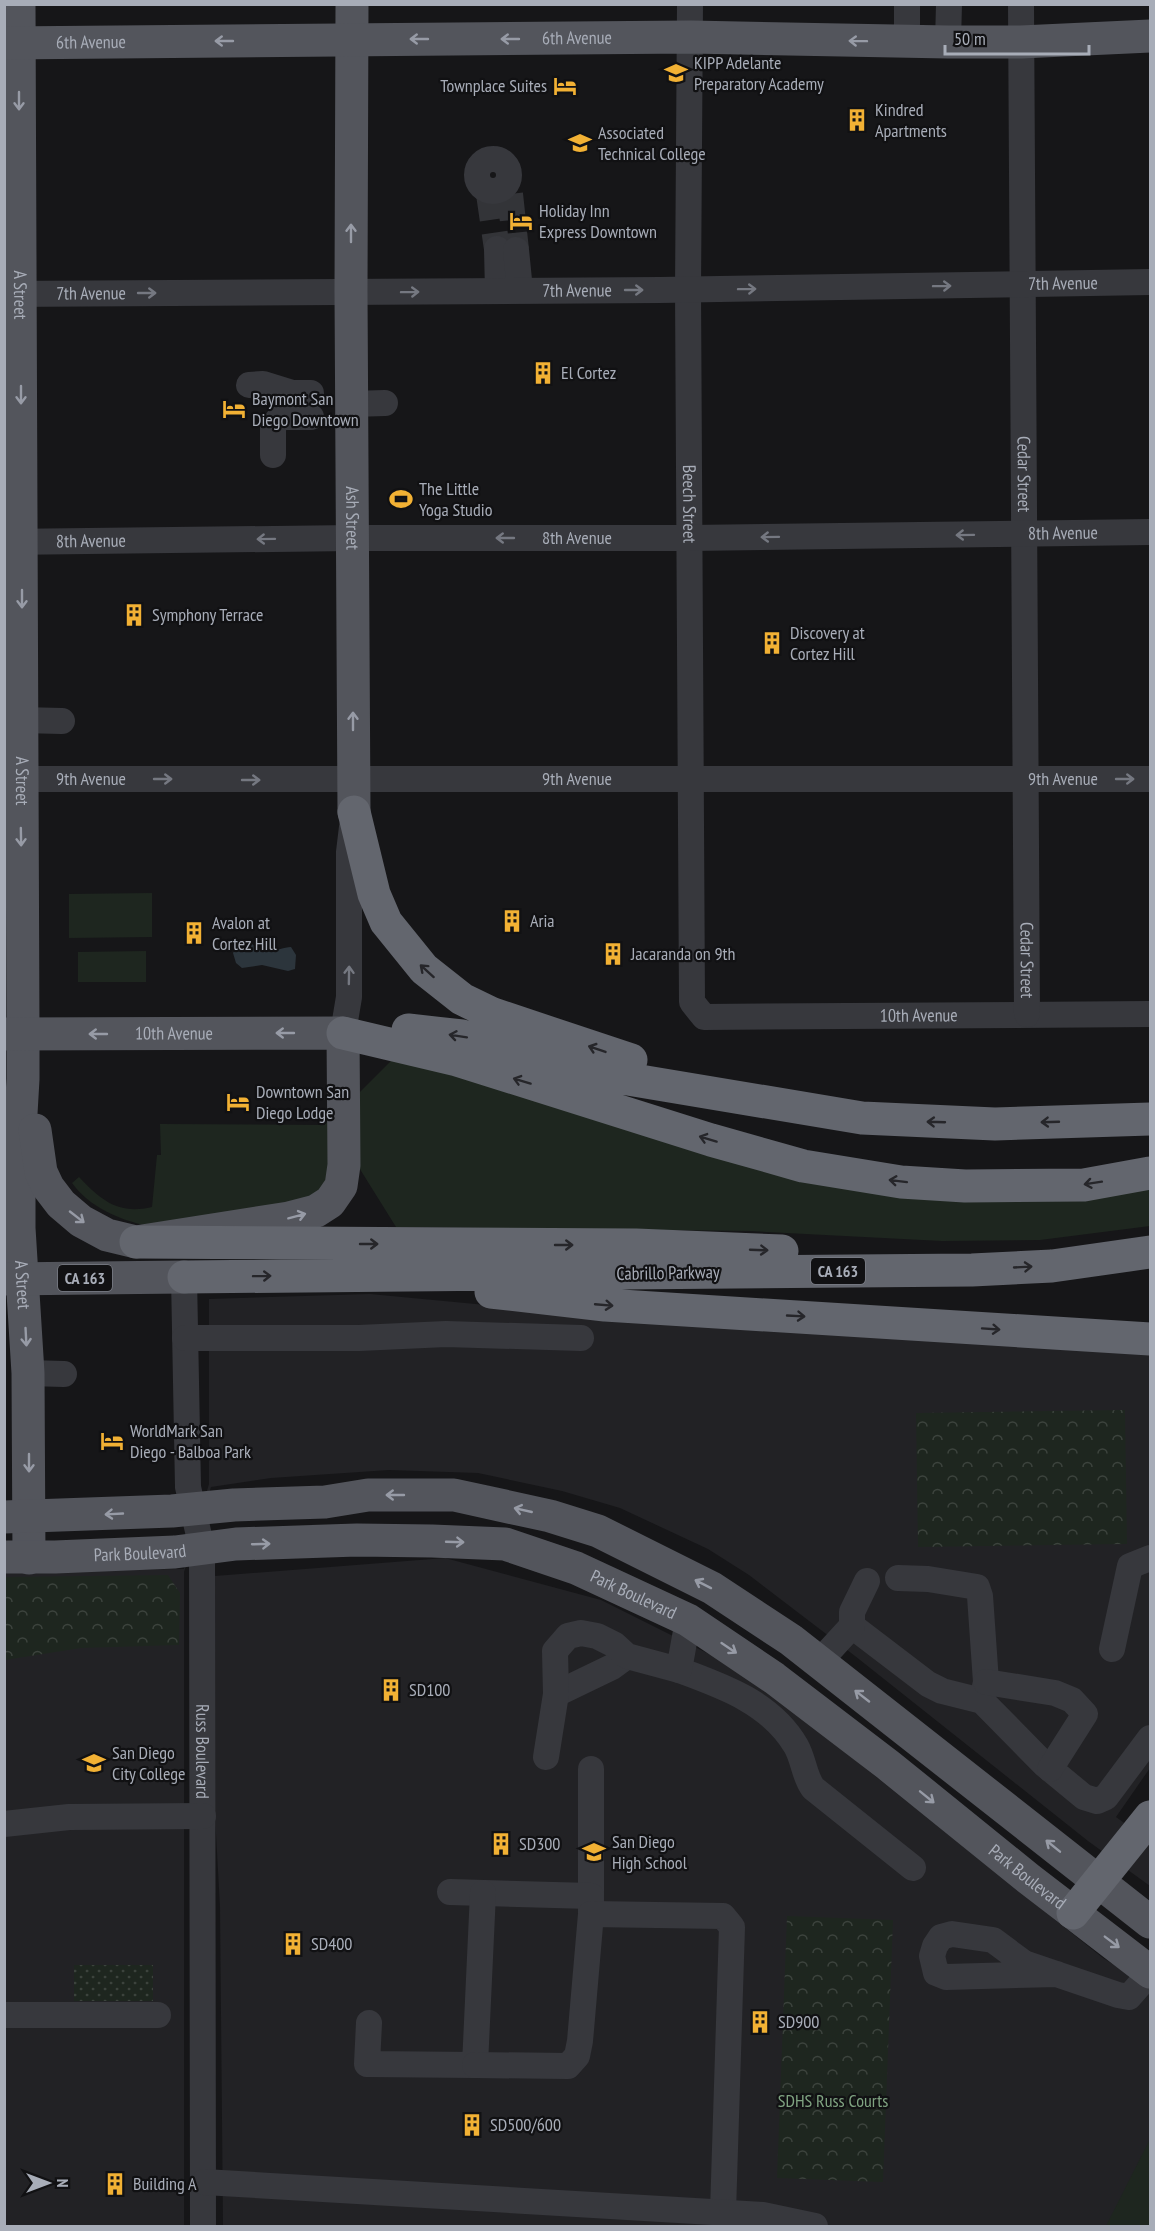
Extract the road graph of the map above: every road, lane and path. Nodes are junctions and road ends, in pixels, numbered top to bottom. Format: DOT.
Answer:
graph roads {
  1 [pos="19,4"];
  2 [pos="352,4"];
  3 [pos="690,4"];
  4 [pos="907,4"];
  5 [pos="949,4"];
  6 [pos="1021,4"];
  7 [pos="1150,36"];
  8 [pos="691,37"];
  9 [pos="352,40"];
  10 [pos="907,42"];
  11 [pos="948,42"];
  12 [pos="1022,42"];
  13 [pos="12,43"];
  14 [pos="507,250"];
  15 [pos="1150,282"];
  16 [pos="1024,284"];
  17 [pos="688,290"];
  18 [pos="509,291"];
  19 [pos="351,292"];
  20 [pos="13,294"];
  21 [pos="249,384"];
  22 [pos="385,404"];
  23 [pos="323,405"];
  24 [pos="273,455"];
  25 [pos="1150,532"];
  26 [pos="1024,534"];
  27 [pos="353,538"];
  28 [pos="690,538"];
  29 [pos="13,542"];
  30 [pos="21,720"];
  31 [pos="62,721"];
  32 [pos="13,779"];
  33 [pos="691,779"];
  34 [pos="1025,779"];
  35 [pos="1150,779"];
  36 [pos="352,780"];
  37 [pos="354,812"];
  38 [pos="692,1002"];
  39 [pos="1027,1014"];
  40 [pos="1150,1014"];
  41 [pos="343,1033"];
  42 [pos="14,1034"];
  43 [pos="23,1079"];
  44 [pos="752,1099"];
  45 [pos="1150,1119"];
  46 [pos="1150,1173"];
  47 [pos="12,1228"];
  48 [pos="136,1242"];
  49 [pos="1150,1252"];
  50 [pos="972,1270"];
  51 [pos="346,1275"];
  52 [pos="184,1277"];
  53 [pos="14,1279"];
  54 [pos="185,1338"];
  55 [pos="581,1338"];
  56 [pos="1150,1339"];
  57 [pos="28,1373"];
  58 [pos="64,1374"];
  59 [pos="194,1509"];
  60 [pos="13,1514"];
  61 [pos="202,1549"];
  62 [pos="17,1558"];
  63 [pos="1150,1558"];
  64 [pos="898,1578"];
  65 [pos="867,1581"];
  66 [pos="688,1620"];
  67 [pos="852,1626"];
  68 [pos="1112,1649"];
  69 [pos="627,1656"];
  70 [pos="819,1662"];
  71 [pos="679,1670"];
  72 [pos="984,1692"];
  73 [pos="556,1694"];
  74 [pos="1150,1738"];
  75 [pos="546,1756"];
  76 [pos="591,1769"];
  77 [pos="1050,1769"];
  78 [pos="203,1816"];
  79 [pos="1150,1817"];
  80 [pos="4,1824"];
  81 [pos="913,1868"];
  82 [pos="1099,1882"];
  83 [pos="450,1892"];
  84 [pos="483,1893"];
  85 [pos="591,1905"];
  86 [pos="1073,1913"];
  87 [pos="1150,1922"];
  88 [pos="1150,1972"];
  89 [pos="1057,1974"];
  90 [pos="4,2015"];
  91 [pos="158,2015"];
  92 [pos="369,2023"];
  93 [pos="475,2065"];
  94 [pos="204,2182"];
  95 [pos="723,2212"];
  96 [pos="203,2226"];
  97 [pos="815,2226"];
  1 -- 13 [label="main road, A Street"];
  2 -- 9 [label="main road, Ash Street"];
  3 -- 8 [label="street, Beech Street"];
  4 -- 10 [label="street"];
  5 -- 11 [label="street"];
  6 -- 12 [label="street, Cedar Street"];
  7 -- 12 [label="main road, 6th Avenue"];
  8 -- 9 [label="main road, 6th Avenue, one-way"];
  10 -- 8 [label="main road, 6th Avenue, one-way"];
  8 -- 17 [label="street, Beech Street"];
  9 -- 13 [label="main road, 6th Avenue, one-way"];
  19 -- 9 [label="main road, Ash Street, one-way"];
  10 -- 11 [label="main road, 6th Avenue"];
  11 -- 12 [label="main road, 6th Avenue"];
  12 -- 16 [label="street, Cedar Street"];
  13 -- 20 [label="main road, A Street, one-way"];
  14 -- 18 [label="street"];
  15 -- 16 [label="street, 7th Avenue"];
  17 -- 16 [label="street, 7th Avenue, one-way"];
  16 -- 26 [label="street, Cedar Street"];
  18 -- 17 [label="street, 7th Avenue, one-way"];
  17 -- 28 [label="street, Beech Street"];
  19 -- 18 [label="street, 7th Avenue, one-way"];
  20 -- 19 [label="street, 7th Avenue, one-way"];
  19 -- 23 [label="main road, Ash Street"];
  20 -- 29 [label="main road, A Street, one-way"];
  21 -- 23 [label="street"];
  22 -- 23 [label="street"];
  23 -- 24 [label="street"];
  23 -- 27 [label="main road, Ash Street"];
  25 -- 26 [label="street, 8th Avenue"];
  26 -- 28 [label="street, 8th Avenue, one-way"];
  26 -- 34 [label="street, Cedar Street"];
  28 -- 27 [label="street, 8th Avenue, one-way"];
  27 -- 29 [label="street, 8th Avenue, one-way"];
  36 -- 27 [label="main road, Ash Street, one-way"];
  28 -- 33 [label="street, Beech Street"];
  29 -- 30 [label="main road, A Street, one-way"];
  30 -- 31 [label="street"];
  30 -- 32 [label="main road, A Street"];
  32 -- 36 [label="street, 9th Avenue, one-way"];
  32 -- 42 [label="main road, A Street, one-way"];
  33 -- 34 [label="street, 9th Avenue"];
  33 -- 36 [label="street, 9th Avenue"];
  33 -- 38 [label="street, Beech Street"];
  34 -- 35 [label="street, 9th Avenue, one-way"];
  34 -- 39 [label="street, Cedar Street"];
  36 -- 37 [label="main road, Ash Street"];
  41 -- 37 [label="street, Ash Street, one-way"];
  44 -- 37 [label="highway, one-way"];
  38 -- 39 [label="street, 10th Avenue"];
  39 -- 40 [label="street, 10th Avenue"];
  41 -- 42 [label="main road, 10th Avenue, one-way"];
  44 -- 41 [label="highway, one-way"];
  46 -- 41 [label="highway, one-way"];
  48 -- 41 [label="main road, one-way"];
  42 -- 43 [label="main road, A Street"];
  43 -- 47 [label="main road, A Street"];
  43 -- 48 [label="main road, one-way"];
  45 -- 44 [label="highway, one-way"];
  47 -- 53 [label="main road, A Street"];
  48 -- 50 [label="highway, one-way"];
  50 -- 49 [label="highway, Cabrillo Parkway / CA 163, one-way"];
  50 -- 51 [label="highway, Cabrillo Parkway / CA 163"];
  52 -- 51 [label="highway, Cabrillo Parkway / CA 163, one-way"];
  51 -- 56 [label="highway, one-way"];
  52 -- 53 [label="main road, CA 163"];
  52 -- 54 [label="street, Russ Boulevard"];
  53 -- 57 [label="main road, A Street, one-way"];
  54 -- 55 [label="street"];
  54 -- 59 [label="street, Russ Boulevard"];
  57 -- 58 [label="street"];
  57 -- 60 [label="main road, A Street, one-way"];
  59 -- 60 [label="main road, one-way"];
  59 -- 61 [label="street, Russ Boulevard"];
  70 -- 59 [label="main road, one-way"];
  60 -- 62 [label="main road, A Street"];
  61 -- 62 [label="main road, Park Boulevard"];
  61 -- 66 [label="main road, Park Boulevard, one-way"];
  61 -- 78 [label="street, Russ Boulevard"];
  63 -- 68 [label="street"];
  64 -- 72 [label="street"];
  65 -- 67 [label="street"];
  66 -- 71 [label="street"];
  66 -- 86 [label="main road, Park Boulevard, one-way"];
  67 -- 70 [label="street"];
  67 -- 72 [label="street"];
  69 -- 71 [label="street"];
  69 -- 73 [label="street"];
  69 -- 73 [label="street"];
  82 -- 70 [label="main road, one-way"];
  71 -- 81 [label="street"];
  72 -- 77 [label="street"];
  72 -- 77 [label="street"];
  73 -- 75 [label="street"];
  74 -- 77 [label="street"];
  76 -- 85 [label="street"];
  78 -- 80 [label="street"];
  78 -- 94 [label="street, Russ Boulevard"];
  79 -- 82 [label="highway"];
  82 -- 86 [label="highway"];
  82 -- 87 [label="main road"];
  83 -- 84 [label="street"];
  84 -- 85 [label="street"];
  84 -- 93 [label="street"];
  85 -- 93 [label="street"];
  85 -- 95 [label="street"];
  86 -- 88 [label="main road, Park Boulevard, one-way"];
  88 -- 89 [label="street"];
  90 -- 91 [label="street"];
  92 -- 93 [label="street"];
  94 -- 95 [label="street"];
  94 -- 96 [label="street, Russ Boulevard"];
  95 -- 97 [label="street"];
}
